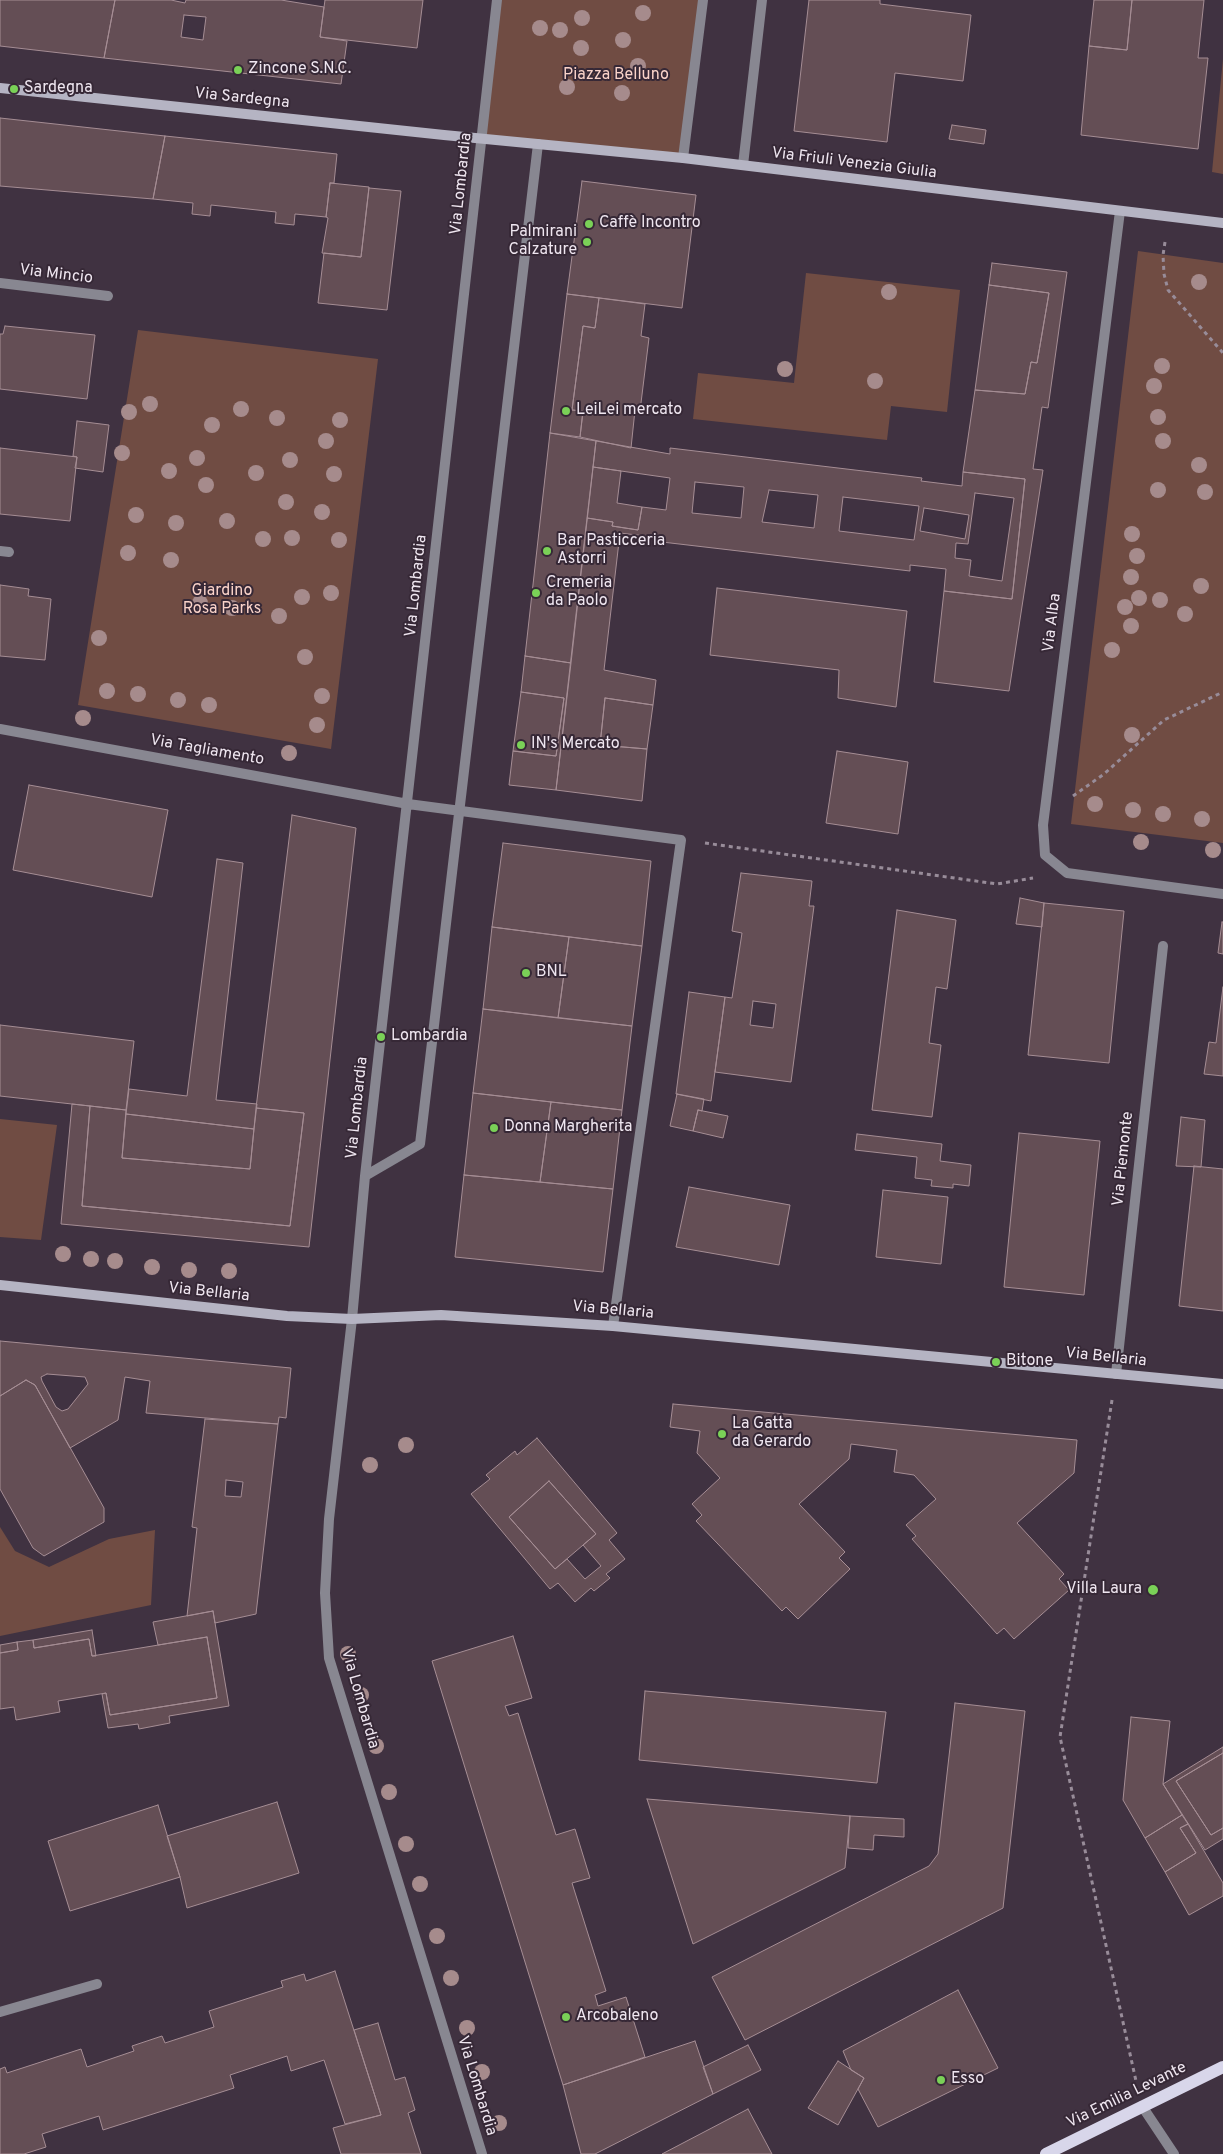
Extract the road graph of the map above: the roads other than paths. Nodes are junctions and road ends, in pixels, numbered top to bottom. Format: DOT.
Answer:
graph roads {
  1 [pos="497,0"];
  2 [pos="702,0"];
  3 [pos="762,0"];
  4 [pos="0,88"];
  5 [pos="482,138"];
  6 [pos="538,144"];
  7 [pos="683,158"];
  8 [pos="743,165"];
  9 [pos="1120,211"];
  10 [pos="1223,223"];
  11 [pos="0,283"];
  12 [pos="108,296"];
  13 [pos="0,729"];
  14 [pos="408,804"];
  15 [pos="458,812"];
  16 [pos="1223,894"];
  17 [pos="1163,946"];
  18 [pos="365,1176"];
  19 [pos="0,1285"];
  20 [pos="352,1320"];
  21 [pos="614,1326"];
  22 [pos="1116,1374"];
  23 [pos="1223,1384"];
  24 [pos="97,1984"];
  25 [pos="0,2012"];
  26 [pos="1223,2067"];
  27 [pos="1142,2106"];
  28 [pos="482,2154"];
  29 [pos="1046,2154"];
  30 [pos="1174,2154"];
  1 -- 5 [label="street, Via Lombardia"];
  2 -- 7 [label="street"];
  3 -- 8 [label="street"];
  4 -- 5 [label="street, Via Sardegna"];
  5 -- 6 [label="street, Via Friuli Venezia Giulia"];
  5 -- 14 [label="street, Via Lombardia"];
  6 -- 7 [label="street, Via Friuli Venezia Giulia"];
  6 -- 15 [label="street, Via Lombardia"];
  7 -- 8 [label="street, Via Friuli Venezia Giulia"];
  8 -- 9 [label="street, Via Friuli Venezia Giulia"];
  9 -- 10 [label="street, Via Friuli Venezia Giulia"];
  9 -- 16 [label="street, Via Alba"];
  11 -- 12 [label="street, Via Mincio"];
  13 -- 14 [label="street, Via Tagliamento"];
  14 -- 15 [label="street, Via Tagliamento"];
  14 -- 18 [label="street, Via Lombardia"];
  15 -- 18 [label="street, Via Lombardia"];
  15 -- 21 [label="street"];
  17 -- 22 [label="street, Via Piemonte"];
  18 -- 20 [label="street, Via Lombardia"];
  19 -- 20 [label="street, Via Bellaria"];
  20 -- 21 [label="street, Via Bellaria"];
  20 -- 28 [label="street, Via Lombardia"];
  21 -- 22 [label="street, Via Bellaria"];
  22 -- 23 [label="street, Via Bellaria"];
  24 -- 25 [label="street"];
  26 -- 27 [label="main road, Via Emilia Levante"];
  27 -- 29 [label="main road, Via Emilia Levante"];
  27 -- 30 [label="street"];
}
